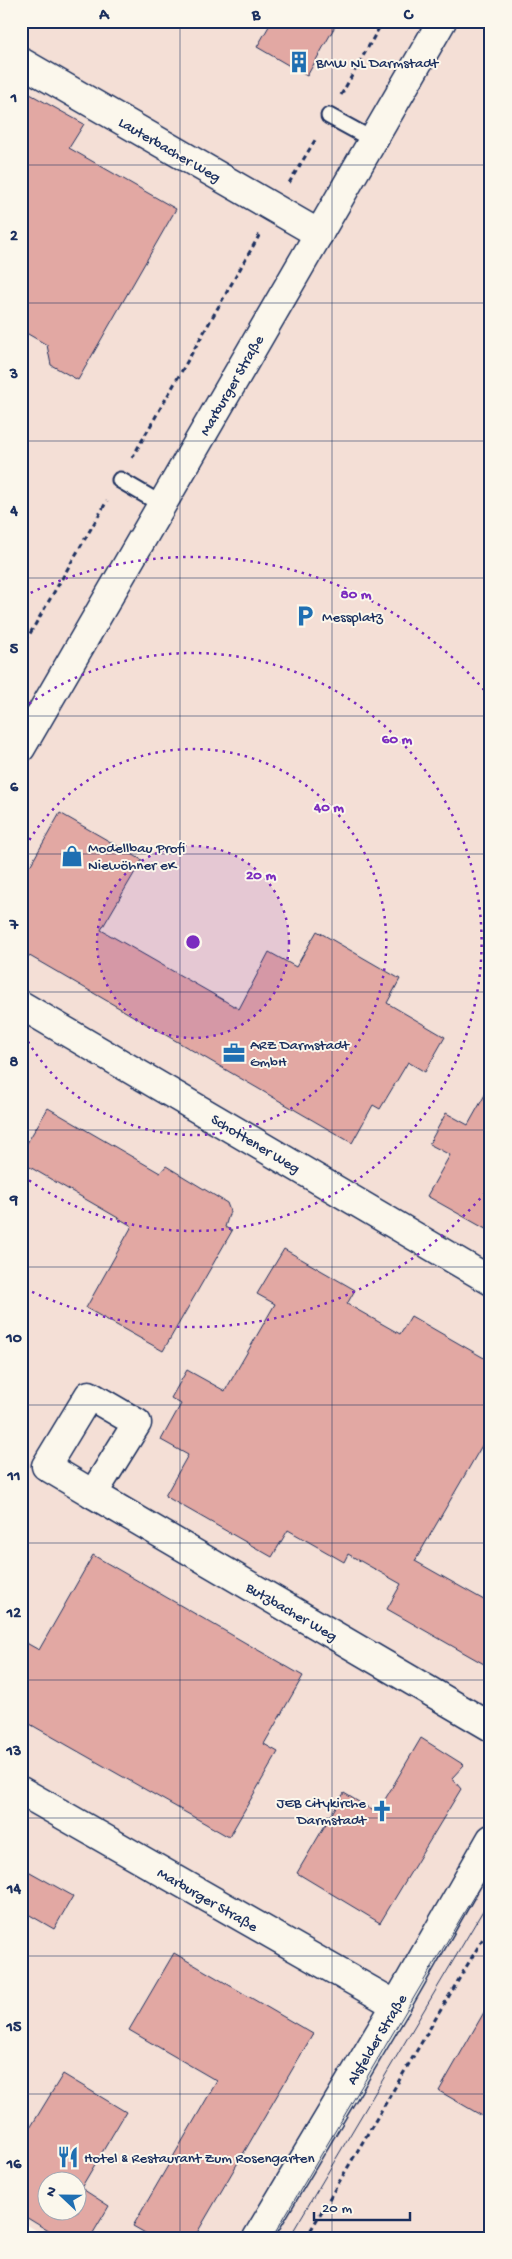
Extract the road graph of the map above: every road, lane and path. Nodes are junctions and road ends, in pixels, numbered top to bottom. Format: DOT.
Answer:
graph roads {
  1 [pos="383,21"];
  2 [pos="442,21"];
  3 [pos="21,62"];
  4 [pos="329,116"];
  5 [pos="373,140"];
  6 [pos="274,210"];
  7 [pos="318,234"];
  8 [pos="120,480"];
  9 [pos="161,504"];
  10 [pos="21,650"];
  11 [pos="21,748"];
  12 [pos="21,1005"];
  13 [pos="491,1281"];
  14 [pos="94,1494"];
  15 [pos="491,1727"];
  16 [pos="21,1791"];
  17 [pos="491,1839"];
  18 [pos="491,1925"];
  19 [pos="396,2005"];
  20 [pos="257,2238"];
  21 [pos="306,2238"];
  1 -- 4 [label="path"];
  2 -- 5 [label="street, Marburger Straße"];
  3 -- 6 [label="street, Lauterbacher Weg"];
  4 -- 5 [label="lane"];
  4 -- 6 [label="path"];
  5 -- 7 [label="street, Marburger Straße"];
  6 -- 7 [label="street, Lauterbacher Weg"];
  6 -- 8 [label="path"];
  7 -- 9 [label="street, Marburger Straße"];
  8 -- 9 [label="lane"];
  8 -- 10 [label="path"];
  9 -- 11 [label="street, Marburger Straße"];
  12 -- 13 [label="street, Schottener Weg"];
  14 -- 15 [label="street, Butzbacher Weg"];
  16 -- 19 [label="street, Marburger Straße"];
  17 -- 19 [label="street, Alsfelder Straße"];
  18 -- 21 [label="path"];
  19 -- 20 [label="street, Alsfelder Straße"];
}
